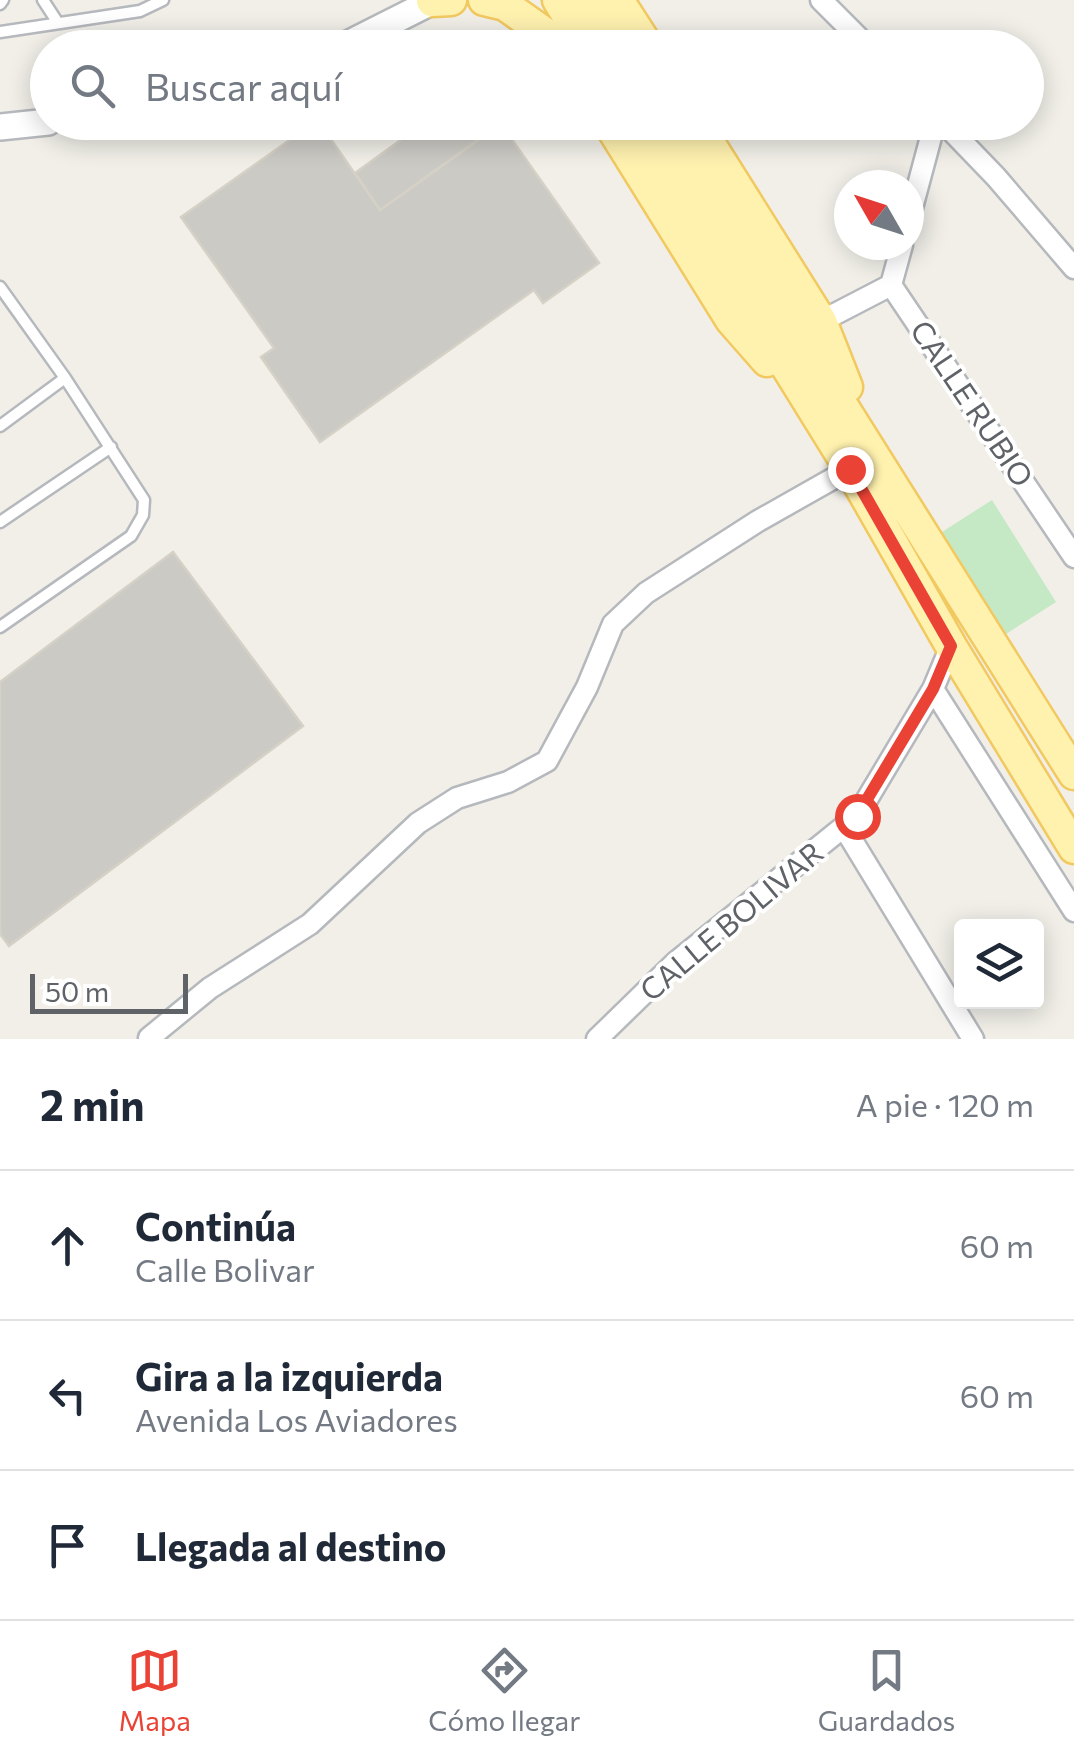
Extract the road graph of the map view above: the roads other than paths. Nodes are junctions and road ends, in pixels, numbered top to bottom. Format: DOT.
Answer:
graph roads {
  1 [pos="43,0"];
  2 [pos="163,0"];
  3 [pos="434,0"];
  4 [pos="451,0"];
  5 [pos="484,0"];
  6 [pos="532,0"];
  7 [pos="558,0"];
  8 [pos="586,0"];
  9 [pos="618,0"];
  10 [pos="822,0"];
  11 [pos="58,23"];
  12 [pos="375,30"];
  13 [pos="544,30"];
  14 [pos="557,30"];
  15 [pos="566,30"];
  16 [pos="605,30"];
  17 [pos="637,30"];
  18 [pos="851,30"];
  19 [pos="0,32"];
  20 [pos="30,124"];
  21 [pos="0,127"];
  22 [pos="619,140"];
  23 [pos="649,140"];
  24 [pos="673,140"];
  25 [pos="706,140"];
  26 [pos="930,140"];
  27 [pos="960,140"];
  28 [pos="922,170"];
  29 [pos="711,220"];
  30 [pos="898,260"];
  31 [pos="1074,268"];
  32 [pos="891,285"];
  33 [pos="0,287"];
  34 [pos="810,327"];
  35 [pos="65,378"];
  36 [pos="0,426"];
  37 [pos="824,426"];
  38 [pos="111,446"];
  39 [pos="862,462"];
  40 [pos="0,522"];
  41 [pos="1070,543"];
  42 [pos="0,627"];
  43 [pos="951,646"];
  44 [pos="933,689"];
  45 [pos="1074,774"];
  46 [pos="844,829"];
  47 [pos="1074,848"];
  48 [pos="1074,911"];
  49 [pos="149,1038"];
  50 [pos="598,1039"];
  51 [pos="973,1039"];
  1 -- 11 [label="lane"];
  2 -- 11 [label="lane"];
  3 -- 4 [label="main road"];
  3 -- 12 [label="street"];
  5 -- 13 [label="main road"];
  6 -- 14 [label="main road"];
  7 -- 15 [label="main road"];
  8 -- 16 [label="main road"];
  9 -- 17 [label="main road"];
  10 -- 18 [label="street"];
  11 -- 19 [label="lane"];
  20 -- 21 [label="street"];
  22 -- 37 [label="main road"];
  23 -- 29 [label="main road"];
  24 -- 29 [label="main road"];
  25 -- 34 [label="main road"];
  26 -- 28 [label="street"];
  27 -- 31 [label="street"];
  29 -- 34 [label="main road"];
  29 -- 37 [label="main road"];
  30 -- 32 [label="street"];
  32 -- 34 [label="street"];
  32 -- 41 [label="street, CALLE RUBIO"];
  33 -- 35 [label="lane"];
  34 -- 39 [label="main road"];
  35 -- 36 [label="lane"];
  35 -- 38 [label="lane"];
  37 -- 39 [label="main road"];
  38 -- 40 [label="lane"];
  38 -- 42 [label="lane"];
  39 -- 43 [label="main road"];
  39 -- 45 [label="main road"];
  39 -- 49 [label="street"];
  43 -- 44 [label="street, CALLE BOLIVAR"];
  43 -- 47 [label="main road"];
  44 -- 46 [label="street, CALLE BOLIVAR"];
  44 -- 48 [label="street"];
  46 -- 50 [label="street, CALLE BOLIVAR"];
  46 -- 51 [label="street"];
}
